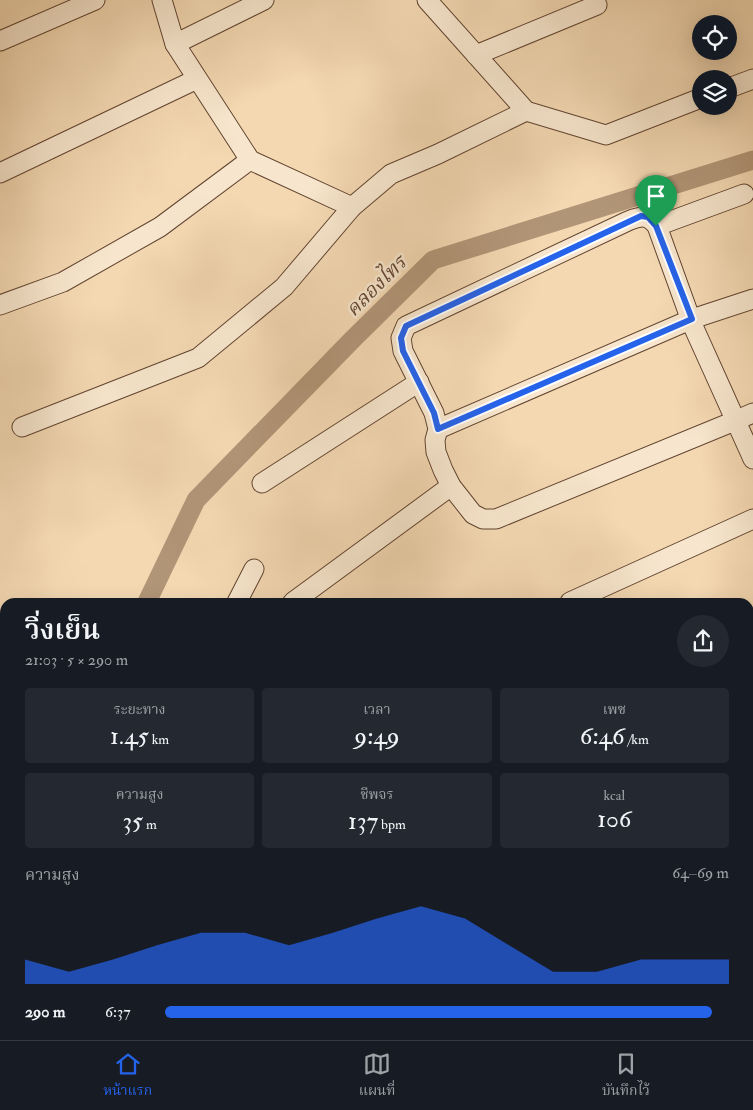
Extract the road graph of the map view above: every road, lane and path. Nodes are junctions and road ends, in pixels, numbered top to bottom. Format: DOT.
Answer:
graph roads {
  1 [pos="95,0"];
  2 [pos="162,0"];
  3 [pos="264,0"];
  4 [pos="427,0"];
  5 [pos="597,5"];
  6 [pos="0,41"];
  7 [pos="175,44"];
  8 [pos="476,55"];
  9 [pos="198,79"];
  10 [pos="753,79"];
  11 [pos="737,85"];
  12 [pos="692,102"];
  13 [pos="526,111"];
  14 [pos="250,160"];
  15 [pos="0,173"];
  16 [pos="744,194"];
  17 [pos="352,207"];
  18 [pos="656,226"];
  19 [pos="753,299"];
  20 [pos="0,305"];
  21 [pos="692,319"];
  22 [pos="419,382"];
  23 [pos="745,417"];
  24 [pos="22,426"];
  25 [pos="438,429"];
  26 [pos="753,459"];
  27 [pos="262,483"];
  28 [pos="451,486"];
  29 [pos="753,519"];
  30 [pos="254,570"];
  31 [pos="239,598"];
  32 [pos="298,598"];
  33 [pos="579,598"];
  1 -- 6 [label="street"];
  2 -- 7 [label="street"];
  3 -- 7 [label="street"];
  4 -- 8 [label="street"];
  5 -- 8 [label="street"];
  7 -- 9 [label="street"];
  8 -- 13 [label="street"];
  9 -- 14 [label="street"];
  9 -- 15 [label="street"];
  10 -- 11 [label="street"];
  12 -- 13 [label="street"];
  13 -- 17 [label="street"];
  14 -- 17 [label="street"];
  14 -- 20 [label="street"];
  16 -- 18 [label="street"];
  17 -- 24 [label="street"];
  18 -- 21 [label="street"];
  18 -- 22 [label="street"];
  19 -- 21 [label="street"];
  21 -- 23 [label="street"];
  21 -- 25 [label="street"];
  22 -- 25 [label="street"];
  22 -- 27 [label="street"];
  23 -- 26 [label="street"];
  23 -- 28 [label="street"];
  25 -- 28 [label="street"];
  28 -- 32 [label="street"];
  29 -- 33 [label="street"];
  30 -- 31 [label="street"];
}
